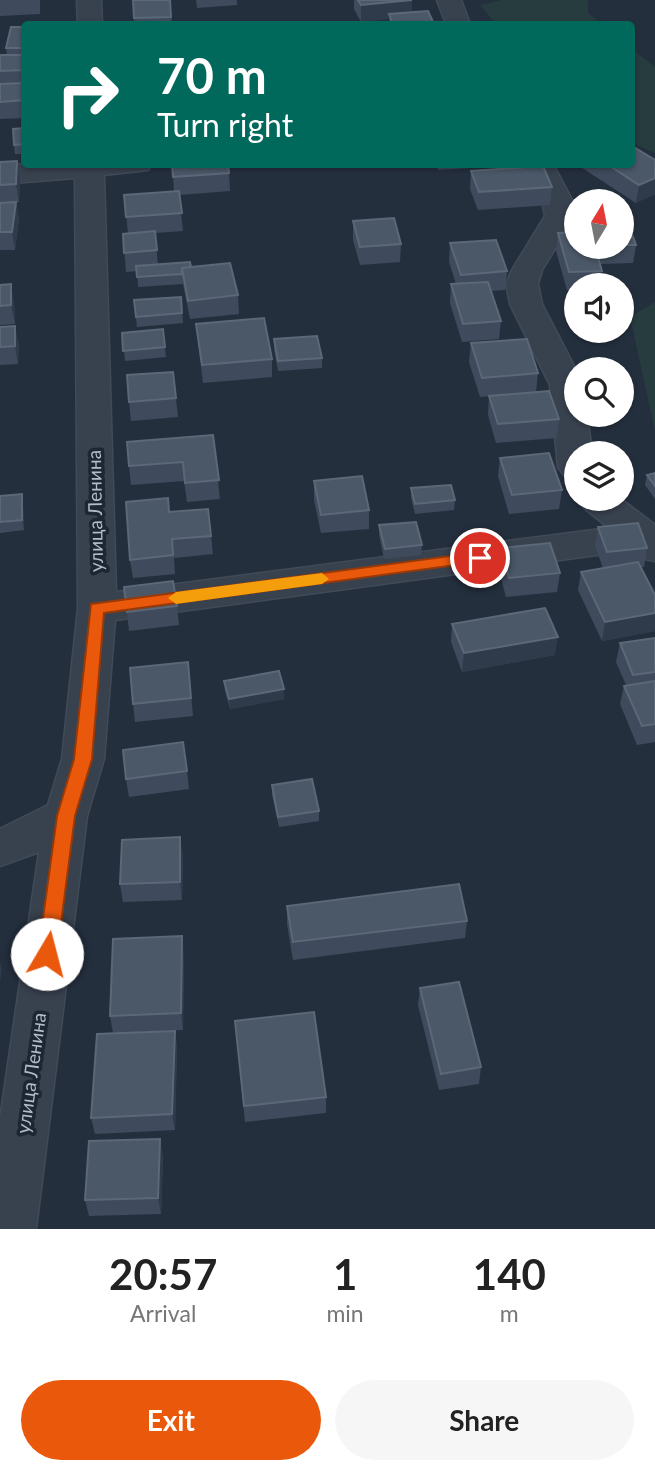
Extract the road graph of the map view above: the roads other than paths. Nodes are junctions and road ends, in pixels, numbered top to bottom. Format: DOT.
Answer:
graph roads {
  1 [pos="89,0"];
  2 [pos="449,0"];
  3 [pos="90,21"];
  4 [pos="457,21"];
  5 [pos="67,168"];
  6 [pos="89,168"];
  7 [pos="540,168"];
  8 [pos="0,174"];
  9 [pos="573,441"];
  10 [pos="611,511"];
  11 [pos="649,545"];
  12 [pos="97,608"];
  13 [pos="66,816"];
  14 [pos="0,848"];
  15 [pos="10,1229"];
  1 -- 3 [label="street"];
  2 -- 4 [label="street"];
  5 -- 8 [label="street"];
  6 -- 12 [label="street, улица Ленина"];
  7 -- 9 [label="street"];
  10 -- 11 [label="street"];
  11 -- 12 [label="street"];
  12 -- 13 [label="street, улица Ленина"];
  13 -- 14 [label="street"];
  13 -- 15 [label="street, улица Ленина"];
}
